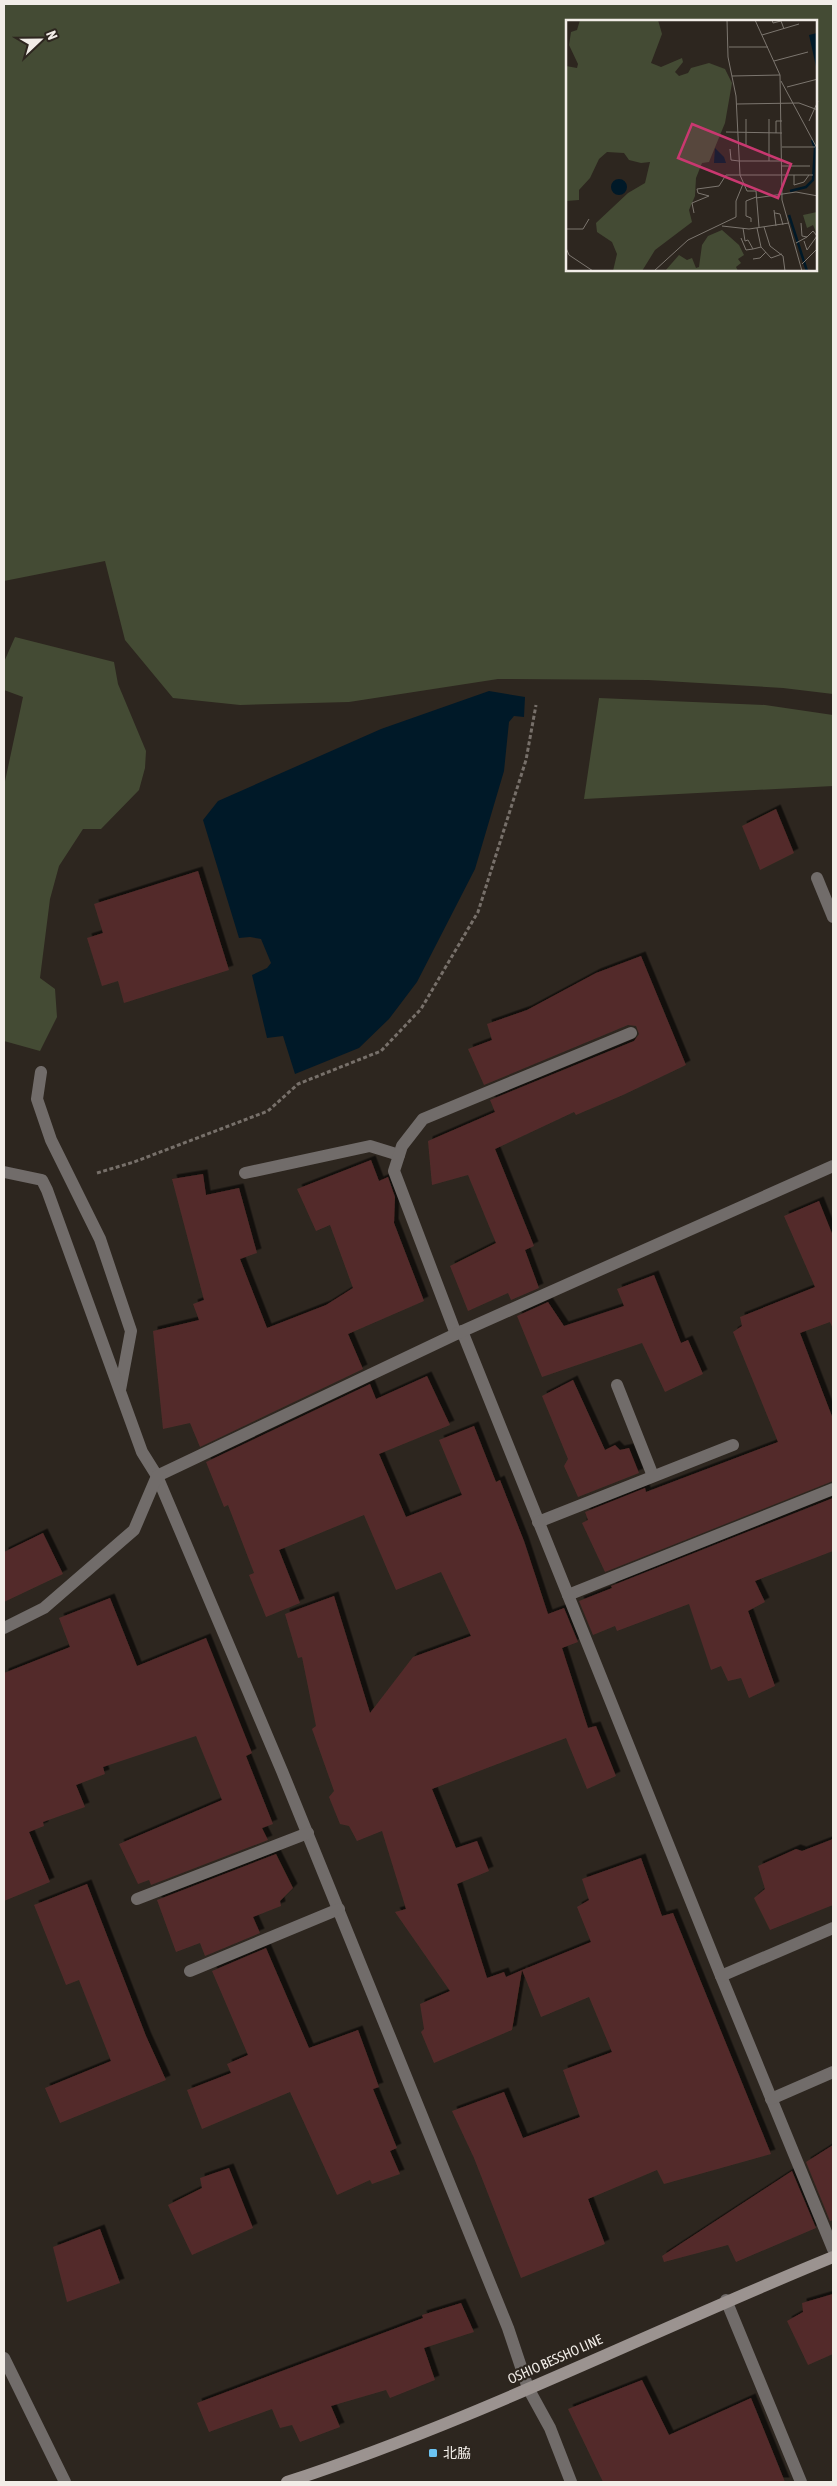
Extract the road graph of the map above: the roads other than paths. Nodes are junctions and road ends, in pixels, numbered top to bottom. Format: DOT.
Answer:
graph roads {
  1 [pos="817,878"];
  2 [pos="833,917"];
  3 [pos="631,1034"];
  4 [pos="41,1072"];
  5 [pos="399,1154"];
  6 [pos="833,1166"];
  7 [pos="4,1172"];
  8 [pos="245,1173"];
  9 [pos="459,1333"];
  10 [pos="617,1384"];
  11 [pos="120,1390"];
  12 [pos="733,1445"];
  13 [pos="157,1476"];
  14 [pos="653,1476"];
  15 [pos="833,1488"];
  16 [pos="538,1522"];
  17 [pos="568,1595"];
  18 [pos="4,1628"];
  19 [pos="308,1833"];
  20 [pos="137,1899"];
  21 [pos="339,1909"];
  22 [pos="833,1928"];
  23 [pos="190,1971"];
  24 [pos="721,1976"];
  25 [pos="833,2072"];
  26 [pos="771,2099"];
  27 [pos="833,2249"];
  28 [pos="833,2257"];
  29 [pos="726,2300"];
  30 [pos="4,2358"];
  31 [pos="528,2388"];
  32 [pos="66,2482"];
  33 [pos="287,2482"];
  34 [pos="571,2482"];
  35 [pos="801,2482"];
  1 -- 2 [label="street"];
  3 -- 5 [label="street"];
  4 -- 11 [label="street"];
  5 -- 8 [label="street"];
  5 -- 9 [label="street"];
  6 -- 9 [label="street"];
  7 -- 11 [label="street"];
  9 -- 13 [label="street"];
  9 -- 16 [label="street"];
  10 -- 14 [label="street"];
  11 -- 13 [label="street"];
  12 -- 14 [label="street"];
  13 -- 18 [label="street"];
  13 -- 19 [label="street"];
  14 -- 16 [label="street"];
  15 -- 17 [label="street"];
  16 -- 17 [label="street"];
  17 -- 24 [label="street"];
  19 -- 20 [label="street"];
  19 -- 21 [label="street"];
  21 -- 23 [label="street"];
  21 -- 31 [label="street"];
  22 -- 24 [label="street"];
  24 -- 26 [label="street"];
  25 -- 26 [label="street"];
  26 -- 27 [label="street"];
  28 -- 29 [label="main road, OSHIO BESSHO LINE"];
  29 -- 31 [label="main road, OSHIO BESSHO LINE"];
  29 -- 35 [label="street"];
  30 -- 32 [label="street"];
  31 -- 33 [label="main road, OSHIO BESSHO LINE"];
  31 -- 34 [label="street"];
}
